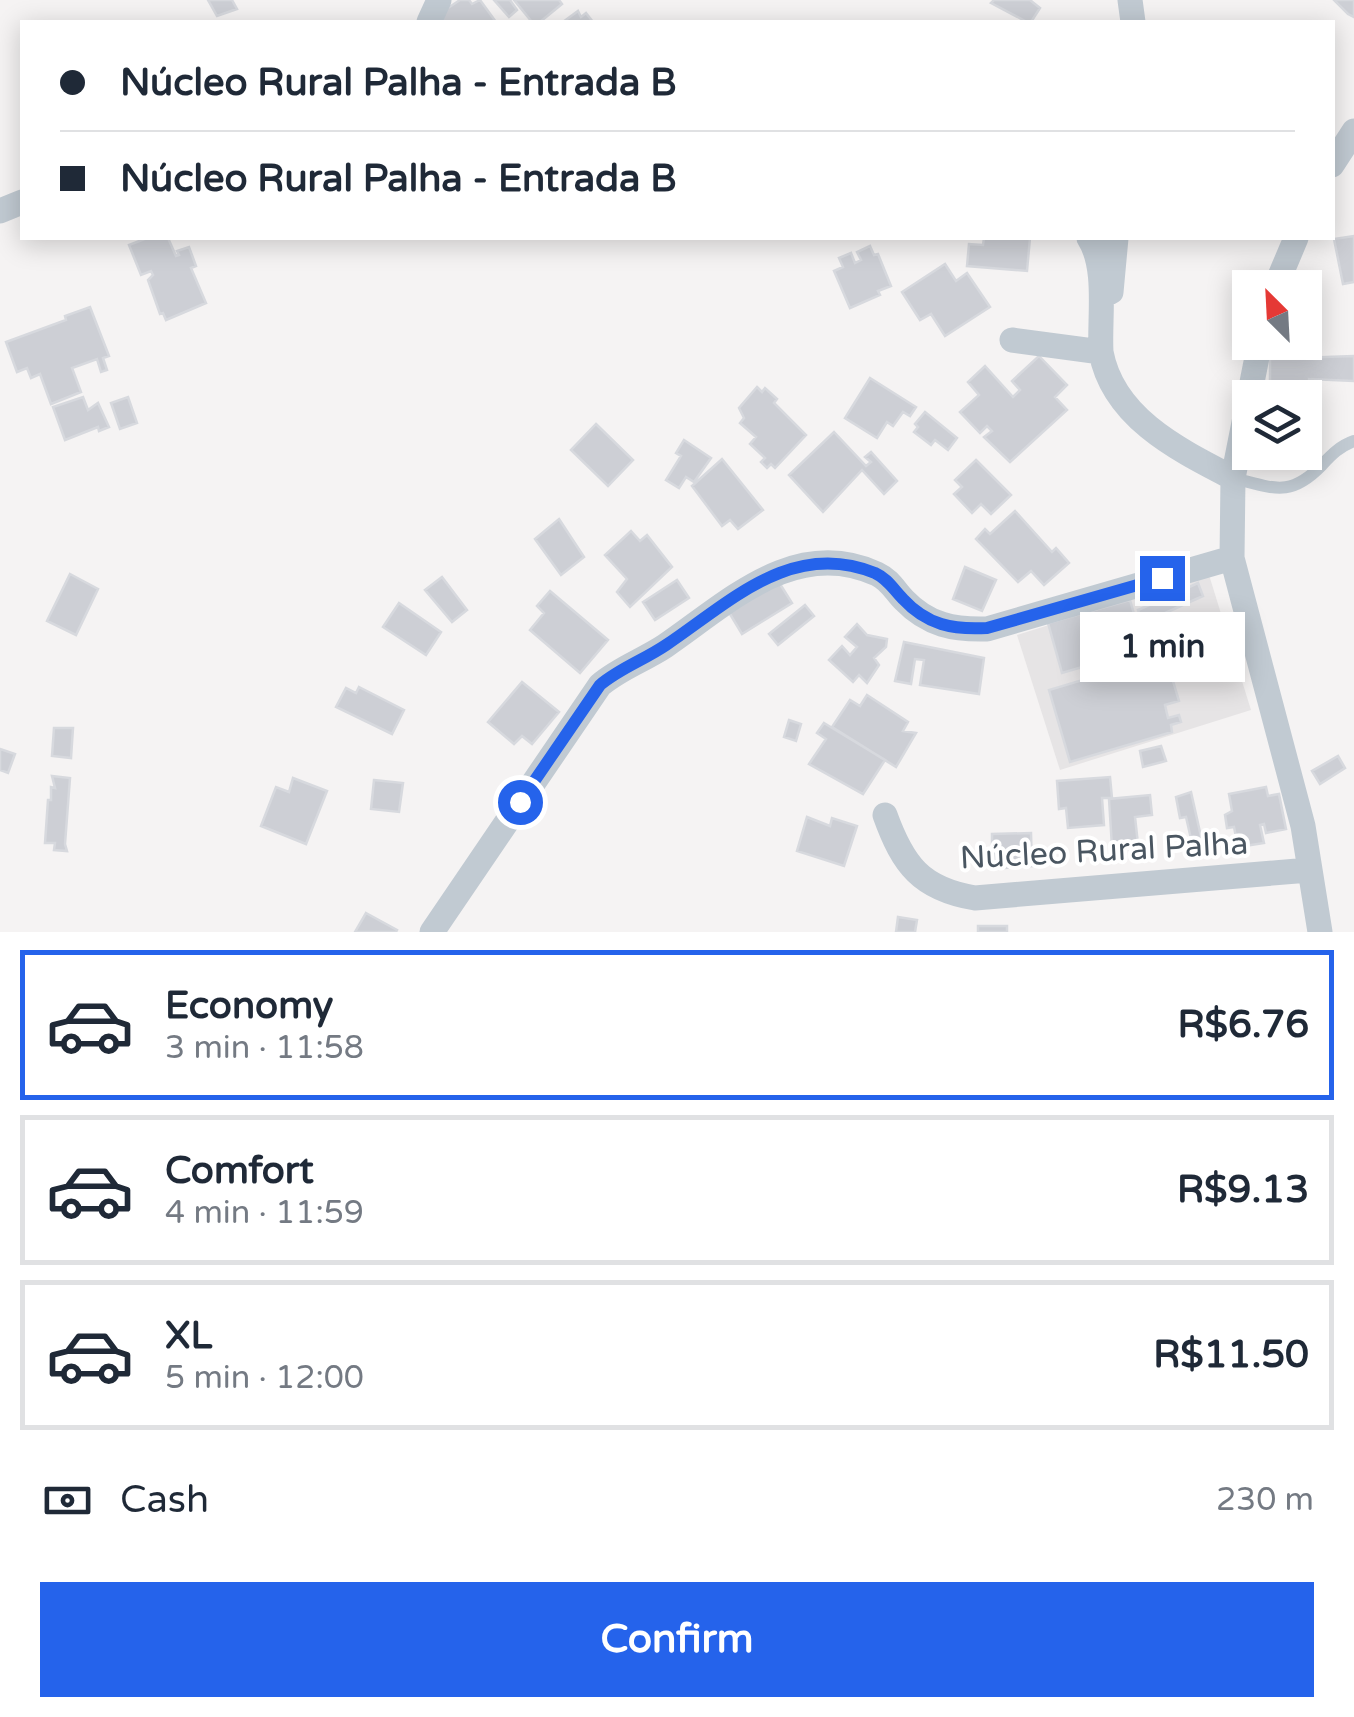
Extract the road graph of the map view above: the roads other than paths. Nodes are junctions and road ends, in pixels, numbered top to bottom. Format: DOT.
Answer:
graph roads {
  1 [pos="1354,132"];
  2 [pos="1335,160"];
  3 [pos="1090,240"];
  4 [pos="1116,240"];
  5 [pos="1295,240"];
  6 [pos="1283,270"];
  7 [pos="1012,340"];
  8 [pos="1100,342"];
  9 [pos="1256,360"];
  10 [pos="1354,441"];
  11 [pos="1233,478"];
  12 [pos="1232,558"];
  13 [pos="886,815"];
  14 [pos="1309,870"];
  15 [pos="432,932"];
  16 [pos="1320,932"];
  1 -- 2 [label="street"];
  3 -- 8 [label="street"];
  4 -- 8 [label="street"];
  5 -- 6 [label="street"];
  7 -- 8 [label="street"];
  8 -- 11 [label="street"];
  9 -- 11 [label="street"];
  10 -- 11 [label="lane"];
  11 -- 12 [label="street"];
  12 -- 14 [label="street"];
  12 -- 15 [label="street"];
  13 -- 14 [label="street, Núcleo Rural Palha"];
  14 -- 16 [label="street"];
}
